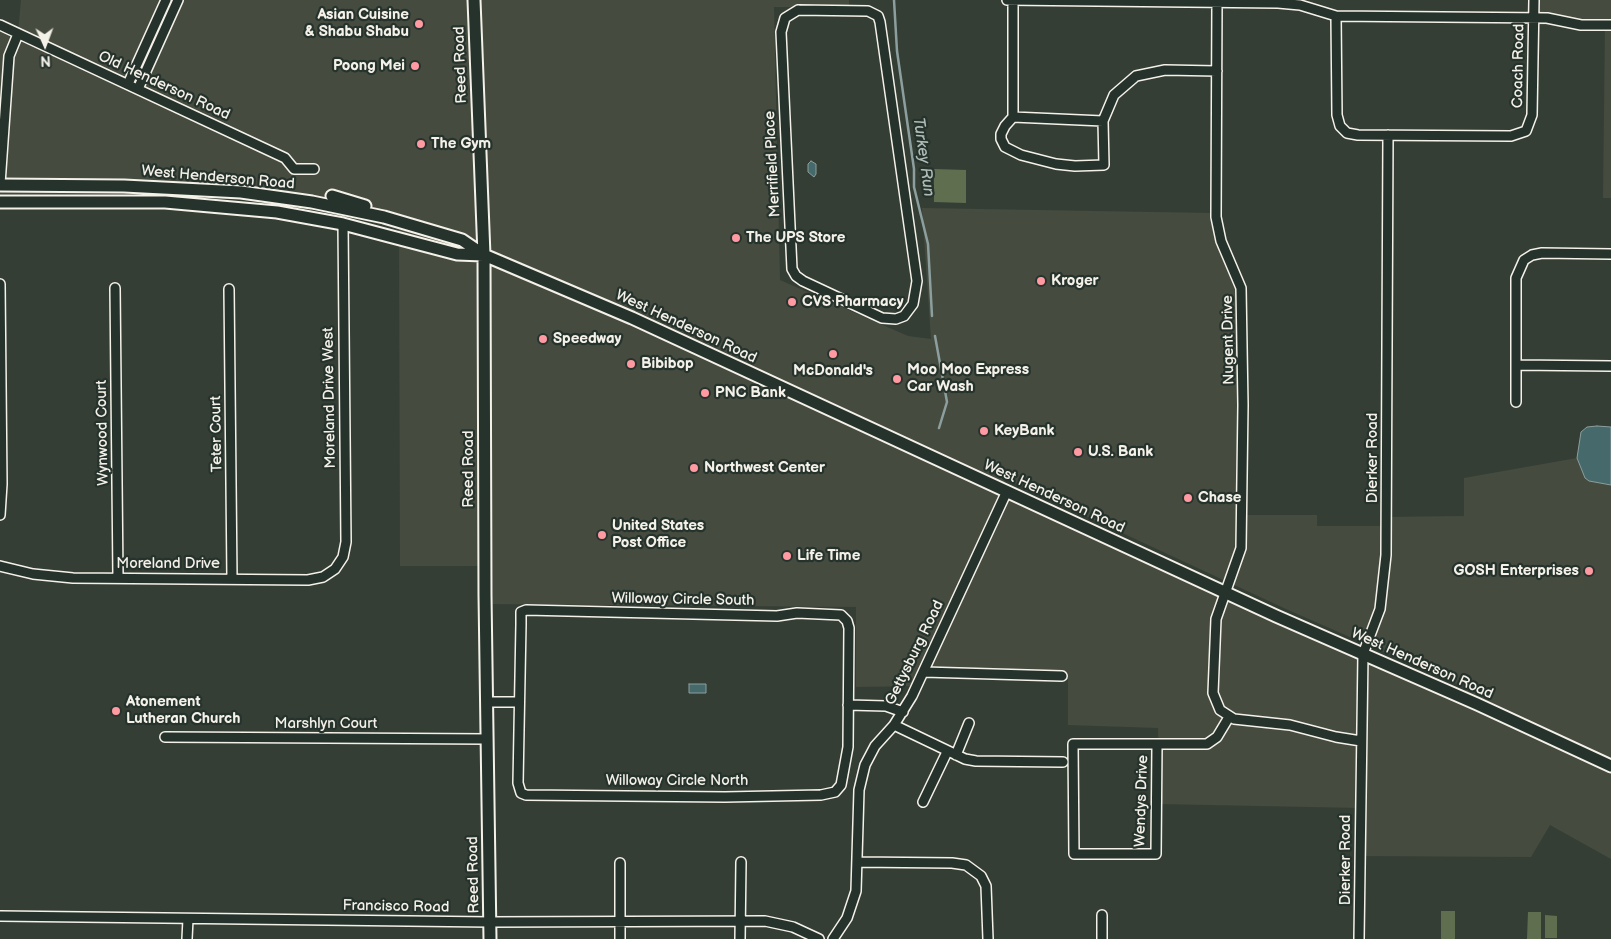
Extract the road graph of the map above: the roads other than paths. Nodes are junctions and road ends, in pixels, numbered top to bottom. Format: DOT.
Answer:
graph roads {
  1 [pos="166,0"];
  2 [pos="178,0"];
  3 [pos="474,0"];
  4 [pos="862,0"];
  5 [pos="1007,0"];
  6 [pos="1013,0"];
  7 [pos="1534,0"];
  8 [pos="1217,1"];
  9 [pos="862,11"];
  10 [pos="1336,16"];
  11 [pos="1534,18"];
  12 [pos="0,25"];
  13 [pos="1611,25"];
  14 [pos="18,34"];
  15 [pos="1217,71"];
  16 [pos="128,84"];
  17 [pos="138,89"];
  18 [pos="1013,117"];
  19 [pos="1103,121"];
  20 [pos="1388,135"];
  21 [pos="314,169"];
  22 [pos="0,184"];
  23 [pos="332,196"];
  24 [pos="0,202"];
  25 [pos="384,217"];
  26 [pos="343,224"];
  27 [pos="1611,254"];
  28 [pos="484,255"];
  29 [pos="0,284"];
  30 [pos="115,288"];
  31 [pos="229,289"];
  32 [pos="1516,365"];
  33 [pos="1611,366"];
  34 [pos="1516,402"];
  35 [pos="1,484"];
  36 [pos="1006,491"];
  37 [pos="0,515"];
  38 [pos="0,566"];
  39 [pos="335,569"];
  40 [pos="118,578"];
  41 [pos="232,579"];
  42 [pos="1225,591"];
  43 [pos="1363,654"];
  44 [pos="924,672"];
  45 [pos="1062,676"];
  46 [pos="487,702"];
  47 [pos="519,702"];
  48 [pos="848,705"];
  49 [pos="903,712"];
  50 [pos="1229,717"];
  51 [pos="969,723"];
  52 [pos="894,725"];
  53 [pos="165,737"];
  54 [pos="487,739"];
  55 [pos="1361,741"];
  56 [pos="1157,745"];
  57 [pos="952,753"];
  58 [pos="1063,762"];
  59 [pos="1611,766"];
  60 [pos="924,802"];
  61 [pos="741,862"];
  62 [pos="857,862"];
  63 [pos="620,863"];
  64 [pos="1102,915"];
  65 [pos="0,916"];
  66 [pos="188,919"];
  67 [pos="620,921"];
  68 [pos="740,921"];
  69 [pos="490,922"];
  70 [pos="188,939"];
  71 [pos="490,939"];
  72 [pos="620,939"];
  73 [pos="740,939"];
  74 [pos="819,939"];
  75 [pos="832,939"];
  76 [pos="988,939"];
  77 [pos="1102,939"];
  78 [pos="1359,939"];
  1 -- 16 [label="street"];
  2 -- 17 [label="street"];
  3 -- 28 [label="main road, Reed Road"];
  4 -- 9 [label="street"];
  5 -- 6 [label="street"];
  6 -- 8 [label="street"];
  6 -- 18 [label="street"];
  7 -- 11 [label="street, Coach Road"];
  8 -- 10 [label="street"];
  8 -- 15 [label="street, Nugent Drive"];
  9 -- 9 [label="street, Merrifield Place"];
  10 -- 11 [label="street"];
  10 -- 20 [label="street"];
  11 -- 13 [label="street"];
  11 -- 20 [label="street, Coach Road"];
  12 -- 14 [label="street, Old Henderson Road"];
  14 -- 16 [label="street, Old Henderson Road"];
  14 -- 22 [label="street"];
  15 -- 19 [label="street"];
  15 -- 42 [label="street, Nugent Drive"];
  16 -- 17 [label="street, Old Henderson Road"];
  17 -- 21 [label="street, Old Henderson Road"];
  18 -- 19 [label="street"];
  18 -- 19 [label="street"];
  20 -- 43 [label="street, Dierker Road"];
  22 -- 25 [label="main road, West Henderson Road"];
  23 -- 25 [label="main road"];
  24 -- 26 [label="main road, West Henderson Road"];
  25 -- 28 [label="main road, West Henderson Road"];
  26 -- 28 [label="main road, West Henderson Road"];
  26 -- 39 [label="street, Moreland Drive West"];
  27 -- 32 [label="street"];
  28 -- 36 [label="main road, West Henderson Road"];
  28 -- 46 [label="main road, Reed Road"];
  29 -- 35 [label="street"];
  30 -- 40 [label="street, Wynwood Court"];
  31 -- 41 [label="street, Teter Court"];
  32 -- 33 [label="street"];
  32 -- 34 [label="street"];
  35 -- 37 [label="street"];
  36 -- 42 [label="main road, West Henderson Road"];
  36 -- 44 [label="street, Gettysburg Road"];
  38 -- 40 [label="street, Moreland Drive"];
  39 -- 41 [label="street, Moreland Drive"];
  40 -- 41 [label="street, Moreland Drive"];
  42 -- 43 [label="main road, West Henderson Road"];
  42 -- 50 [label="street"];
  43 -- 55 [label="street, Dierker Road"];
  43 -- 59 [label="main road, West Henderson Road"];
  44 -- 45 [label="street"];
  44 -- 49 [label="street, Gettysburg Road"];
  46 -- 47 [label="street"];
  46 -- 54 [label="main road, Reed Road"];
  47 -- 48 [label="street, Willoway Circle North"];
  47 -- 48 [label="street, Willoway Circle South"];
  48 -- 49 [label="street"];
  49 -- 52 [label="street, Gettysburg Road"];
  50 -- 55 [label="street"];
  50 -- 56 [label="street, Wendys Drive"];
  51 -- 57 [label="street"];
  52 -- 57 [label="street"];
  52 -- 62 [label="street, Gettysburg Road"];
  53 -- 54 [label="street, Marshlyn Court"];
  54 -- 69 [label="main road, Reed Road"];
  55 -- 78 [label="street, Dierker Road"];
  56 -- 56 [label="street, Wendys Drive"];
  57 -- 58 [label="street"];
  57 -- 60 [label="street"];
  61 -- 68 [label="street"];
  62 -- 75 [label="street, Gettysburg Road"];
  62 -- 76 [label="street"];
  63 -- 67 [label="street"];
  64 -- 77 [label="street"];
  65 -- 66 [label="street, Francisco Road"];
  66 -- 69 [label="street, Francisco Road"];
  66 -- 70 [label="street"];
  67 -- 68 [label="street, Francisco Road"];
  67 -- 69 [label="street, Francisco Road"];
  67 -- 72 [label="street"];
  68 -- 73 [label="street"];
  68 -- 74 [label="street, Francisco Road"];
  69 -- 71 [label="main road, Reed Road"];
}
